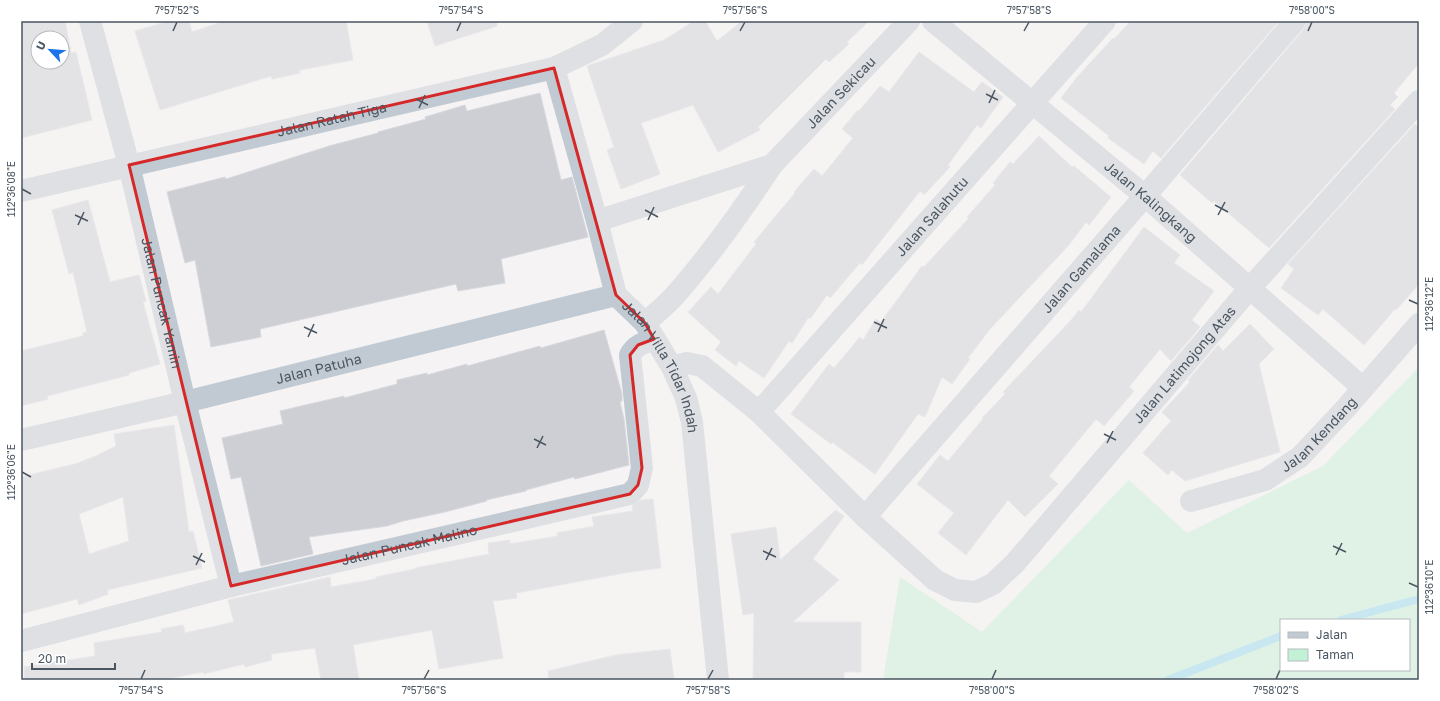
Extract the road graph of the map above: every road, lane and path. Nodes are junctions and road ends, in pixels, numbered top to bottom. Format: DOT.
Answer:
graph roads {
  1 [pos="90,21"];
  2 [pos="632,21"];
  3 [pos="909,21"];
  4 [pos="933,21"];
  5 [pos="1105,21"];
  6 [pos="1295,21"];
  7 [pos="554,68"];
  8 [pos="1033,102"];
  9 [pos="1419,102"];
  10 [pos="129,165"];
  11 [pos="772,165"];
  12 [pos="21,191"];
  13 [pos="1146,196"];
  14 [pos="597,221"];
  15 [pos="1250,288"];
  16 [pos="616,295"];
  17 [pos="1419,324"];
  18 [pos="650,331"];
  19 [pos="672,367"];
  20 [pos="1362,388"];
  21 [pos="185,402"];
  22 [pos="759,412"];
  23 [pos="21,440"];
  24 [pos="1191,501"];
  25 [pos="865,517"];
  26 [pos="231,586"];
  27 [pos="21,641"];
  28 [pos="718,680"];
  1 -- 10 [label="street, Jalan Puncak Yamin"];
  2 -- 7 [label="street, Jalan Ratah Tiga"];
  3 -- 11 [label="street, Jalan Sekicau"];
  4 -- 8 [label="street, Jalan Kalingkang"];
  5 -- 8 [label="street, Jalan Salahutu"];
  6 -- 13 [label="street, Jalan Gamalama"];
  7 -- 10 [label="street, Jalan Ratah Tiga"];
  7 -- 14 [label="street, Jalan Villa Tidar Indah"];
  8 -- 13 [label="street, Jalan Kalingkang"];
  8 -- 22 [label="street, Jalan Salahutu"];
  9 -- 15 [label="street, Jalan Latimojong Atas"];
  10 -- 12 [label="street, Jalan Ratah Tiga"];
  10 -- 21 [label="street, Jalan Puncak Yamin"];
  11 -- 14 [label="street"];
  11 -- 18 [label="street, Jalan Sekicau"];
  13 -- 15 [label="street, Jalan Kalingkang"];
  13 -- 25 [label="street, Jalan Gamalama"];
  14 -- 16 [label="street, Jalan Villa Tidar Indah"];
  15 -- 20 [label="street, Jalan Kalingkang"];
  15 -- 25 [label="street, Jalan Latimojong Atas"];
  16 -- 18 [label="street, Jalan Villa Tidar Indah"];
  16 -- 21 [label="street, Jalan Patuha"];
  17 -- 20 [label="street, Jalan Kendang"];
  18 -- 19 [label="street, Jalan Villa Tidar Indah"];
  18 -- 26 [label="street, Jalan Puncak Malino"];
  19 -- 22 [label="street, Jalan Latimojong Atas"];
  19 -- 28 [label="street, Jalan Villa Tidar Indah"];
  20 -- 24 [label="street, Jalan Kendang"];
  21 -- 23 [label="street, Jalan Patuha"];
  21 -- 26 [label="street, Jalan Puncak Yamin"];
  22 -- 25 [label="street, Jalan Latimojong Atas"];
  26 -- 27 [label="street, Jalan Puncak Malino"];
}
